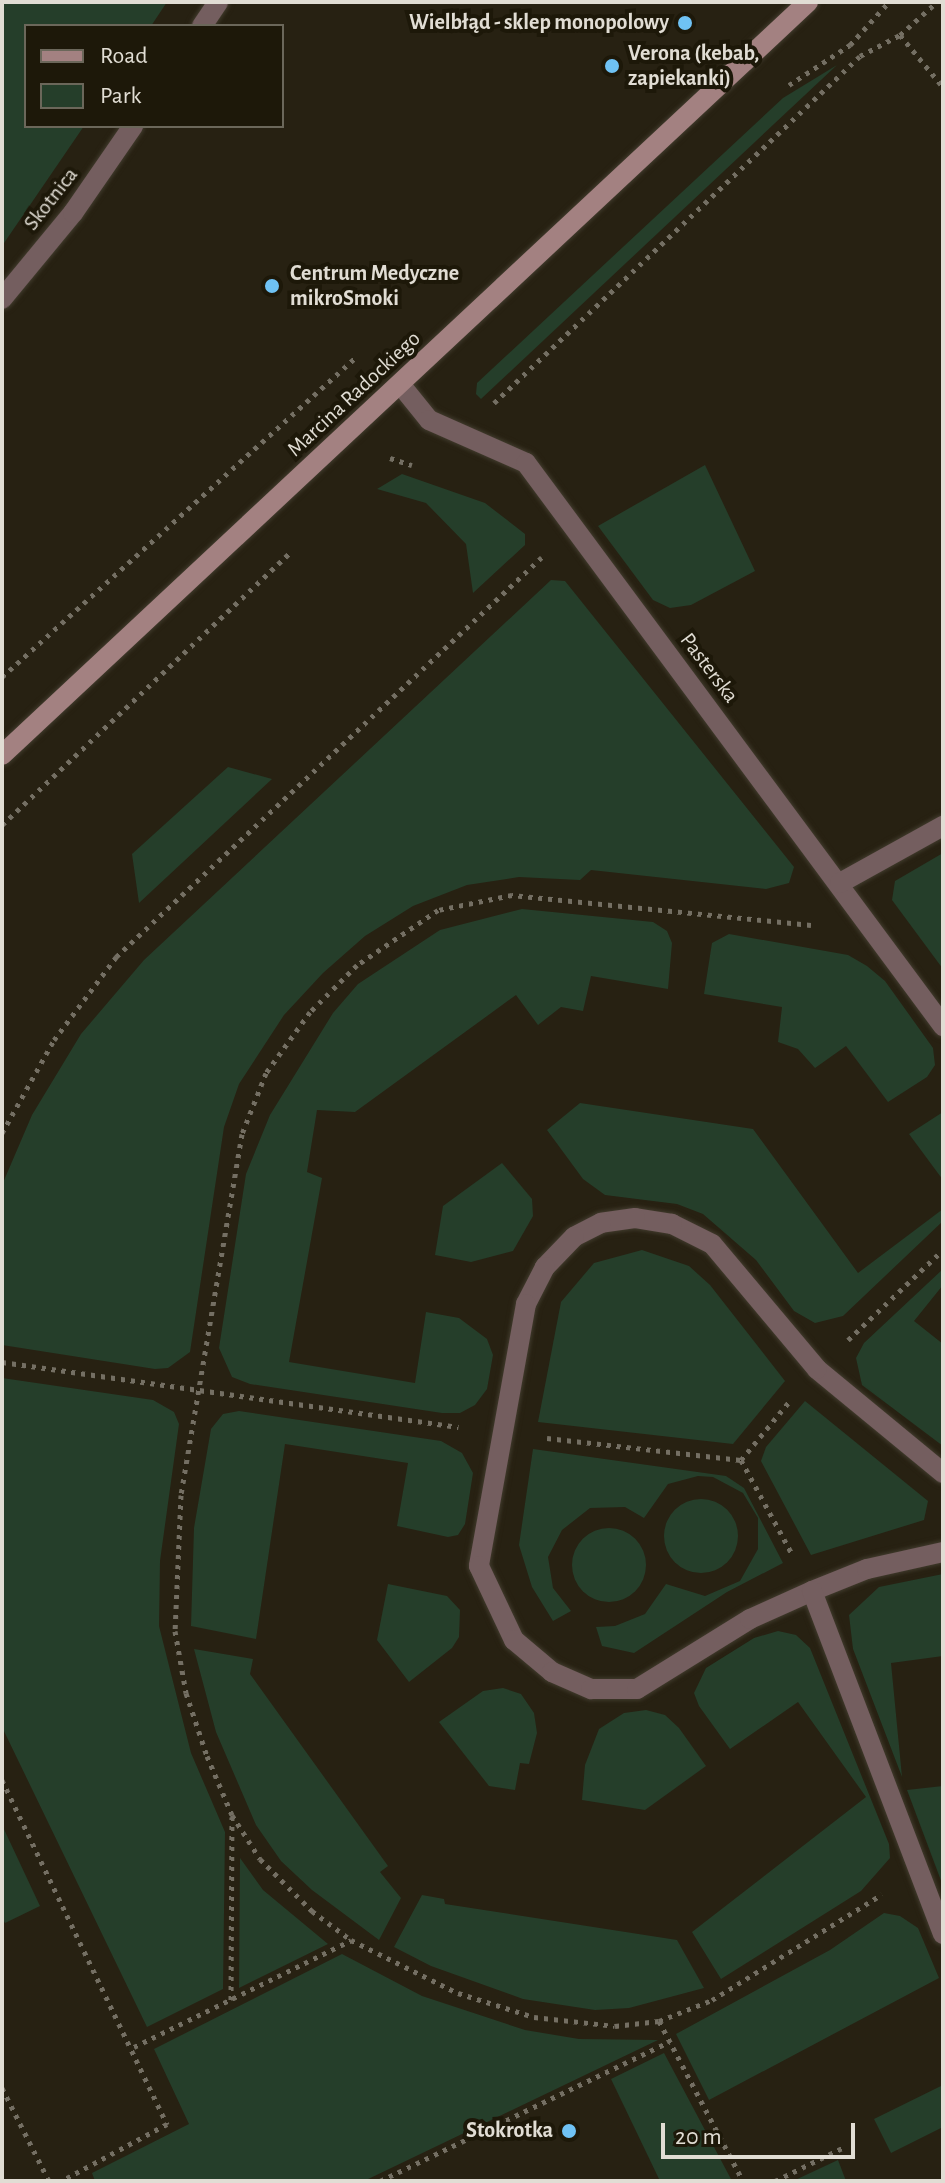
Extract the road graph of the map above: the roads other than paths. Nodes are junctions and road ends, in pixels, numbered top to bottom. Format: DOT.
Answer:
graph roads {
  1 [pos="218,2"];
  2 [pos="808,2"];
  3 [pos="203,24"];
  4 [pos="132,128"];
  5 [pos="2,299"];
  6 [pos="400,384"];
  7 [pos="2,755"];
  8 [pos="943,826"];
  9 [pos="840,883"];
  10 [pos="943,1026"];
  11 [pos="943,1473"];
  12 [pos="943,1552"];
  13 [pos="812,1591"];
  14 [pos="943,1934"];
  1 -- 3 [label="street"];
  2 -- 6 [label="street, Marcina Radockiego"];
  4 -- 5 [label="street, Skotnica"];
  6 -- 7 [label="street, Marcina Radockiego"];
  6 -- 9 [label="street, Pasterska"];
  8 -- 9 [label="street"];
  9 -- 10 [label="street, Pasterska"];
  11 -- 13 [label="street"];
  12 -- 13 [label="street"];
  13 -- 14 [label="street"];
}
